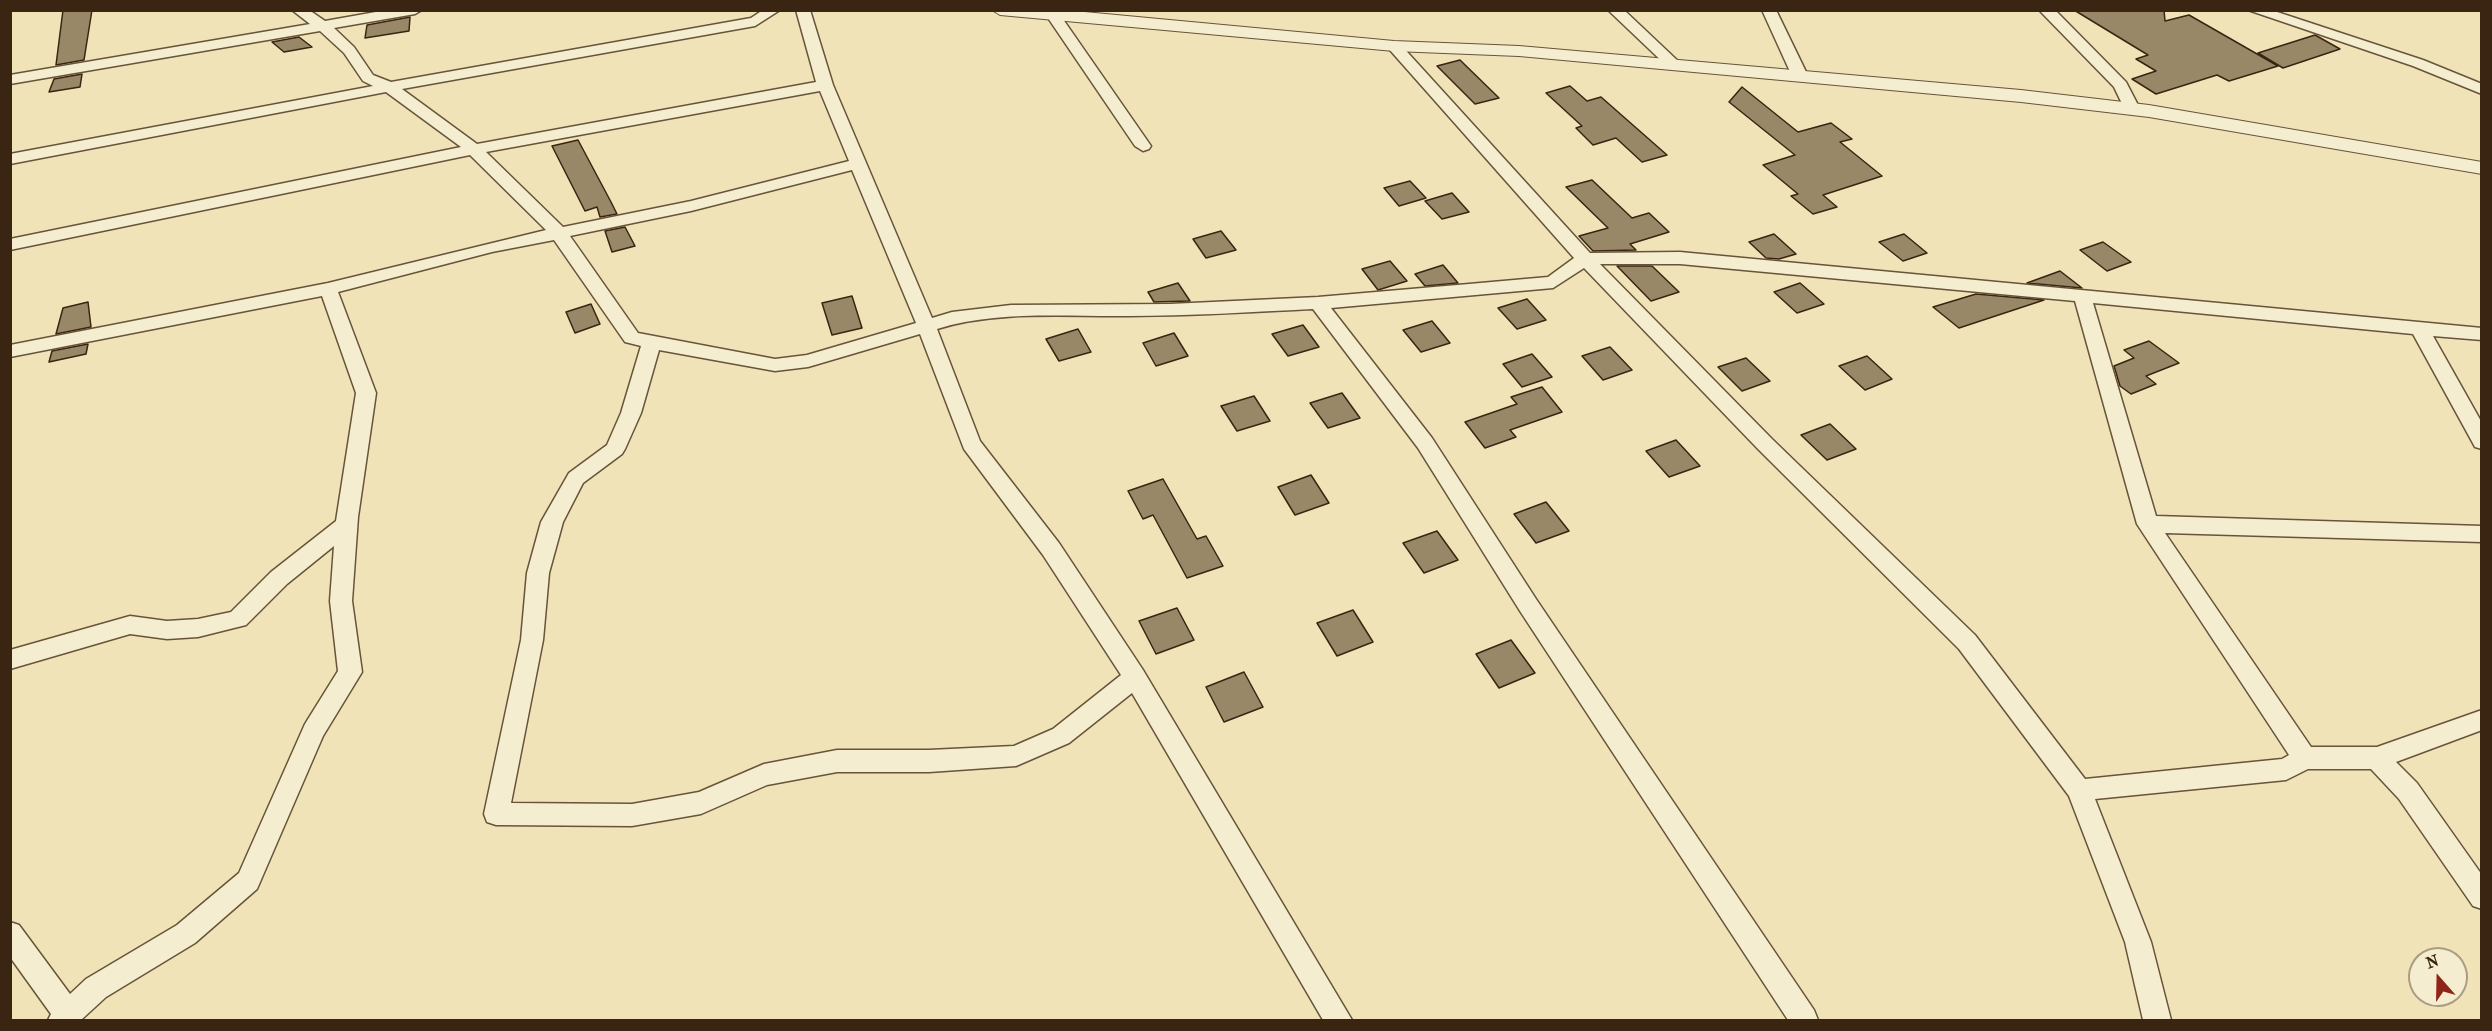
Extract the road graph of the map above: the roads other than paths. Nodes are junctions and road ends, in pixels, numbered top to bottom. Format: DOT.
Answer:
graph roads {
  1 [pos="299,10"];
  2 [pos="415,10"];
  3 [pos="773,10"];
  4 [pos="803,10"];
  5 [pos="999,10"];
  6 [pos="1615,10"];
  7 [pos="1769,10"];
  8 [pos="2046,10"];
  9 [pos="2255,10"];
  10 [pos="1053,15"];
  11 [pos="324,27"];
  12 [pos="1394,46"];
  13 [pos="1674,65"];
  14 [pos="1800,76"];
  15 [pos="10,80"];
  16 [pos="825,85"];
  17 [pos="389,87"];
  18 [pos="2481,90"];
  19 [pos="2132,109"];
  20 [pos="1143,146"];
  21 [pos="474,149"];
  22 [pos="10,159"];
  23 [pos="859,163"];
  24 [pos="2481,168"];
  25 [pos="558,232"];
  26 [pos="10,245"];
  27 [pos="1585,259"];
  28 [pos="328,289"];
  29 [pos="2082,295"];
  30 [pos="1318,303"];
  31 [pos="926,325"];
  32 [pos="2419,327"];
  33 [pos="2481,334"];
  34 [pos="652,342"];
  35 [pos="10,351"];
  36 [pos="2481,442"];
  37 [pos="347,524"];
  38 [pos="2148,524"];
  39 [pos="2481,534"];
  40 [pos="10,660"];
  41 [pos="1135,677"];
  42 [pos="2481,720"];
  43 [pos="2305,758"];
  44 [pos="2377,758"];
  45 [pos="2079,790"];
  46 [pos="2481,897"];
  47 [pos="10,934"];
  48 [pos="65,1018"];
  49 [pos="1338,1020"];
  50 [pos="1804,1020"];
  51 [pos="2157,1020"];
  1 -- 11 [label="street"];
  2 -- 11 [label="street"];
  3 -- 17 [label="street"];
  4 -- 16 [label="street"];
  5 -- 10 [label="street"];
  6 -- 13 [label="street"];
  7 -- 14 [label="street"];
  8 -- 19 [label="street"];
  9 -- 18 [label="street"];
  10 -- 12 [label="street"];
  10 -- 20 [label="street"];
  11 -- 15 [label="street"];
  11 -- 17 [label="street"];
  12 -- 13 [label="street"];
  12 -- 27 [label="street"];
  13 -- 14 [label="street"];
  14 -- 19 [label="street"];
  16 -- 21 [label="street"];
  16 -- 23 [label="street"];
  17 -- 21 [label="street"];
  17 -- 22 [label="street"];
  19 -- 24 [label="street"];
  21 -- 25 [label="street"];
  21 -- 26 [label="street"];
  23 -- 25 [label="street"];
  23 -- 31 [label="street"];
  25 -- 28 [label="street"];
  25 -- 34 [label="street"];
  27 -- 29 [label="street"];
  27 -- 30 [label="street"];
  27 -- 45 [label="street"];
  28 -- 35 [label="street"];
  28 -- 37 [label="street"];
  29 -- 32 [label="street"];
  29 -- 38 [label="street"];
  30 -- 31 [label="street"];
  30 -- 50 [label="street"];
  31 -- 34 [label="street"];
  31 -- 41 [label="street"];
  32 -- 33 [label="street"];
  32 -- 36 [label="street"];
  34 -- 41 [label="street"];
  37 -- 40 [label="street"];
  37 -- 48 [label="street"];
  38 -- 39 [label="street"];
  38 -- 43 [label="street"];
  41 -- 49 [label="street"];
  42 -- 44 [label="street"];
  43 -- 44 [label="street"];
  43 -- 45 [label="street"];
  44 -- 46 [label="street"];
  45 -- 51 [label="street"];
  47 -- 48 [label="street"];
}
